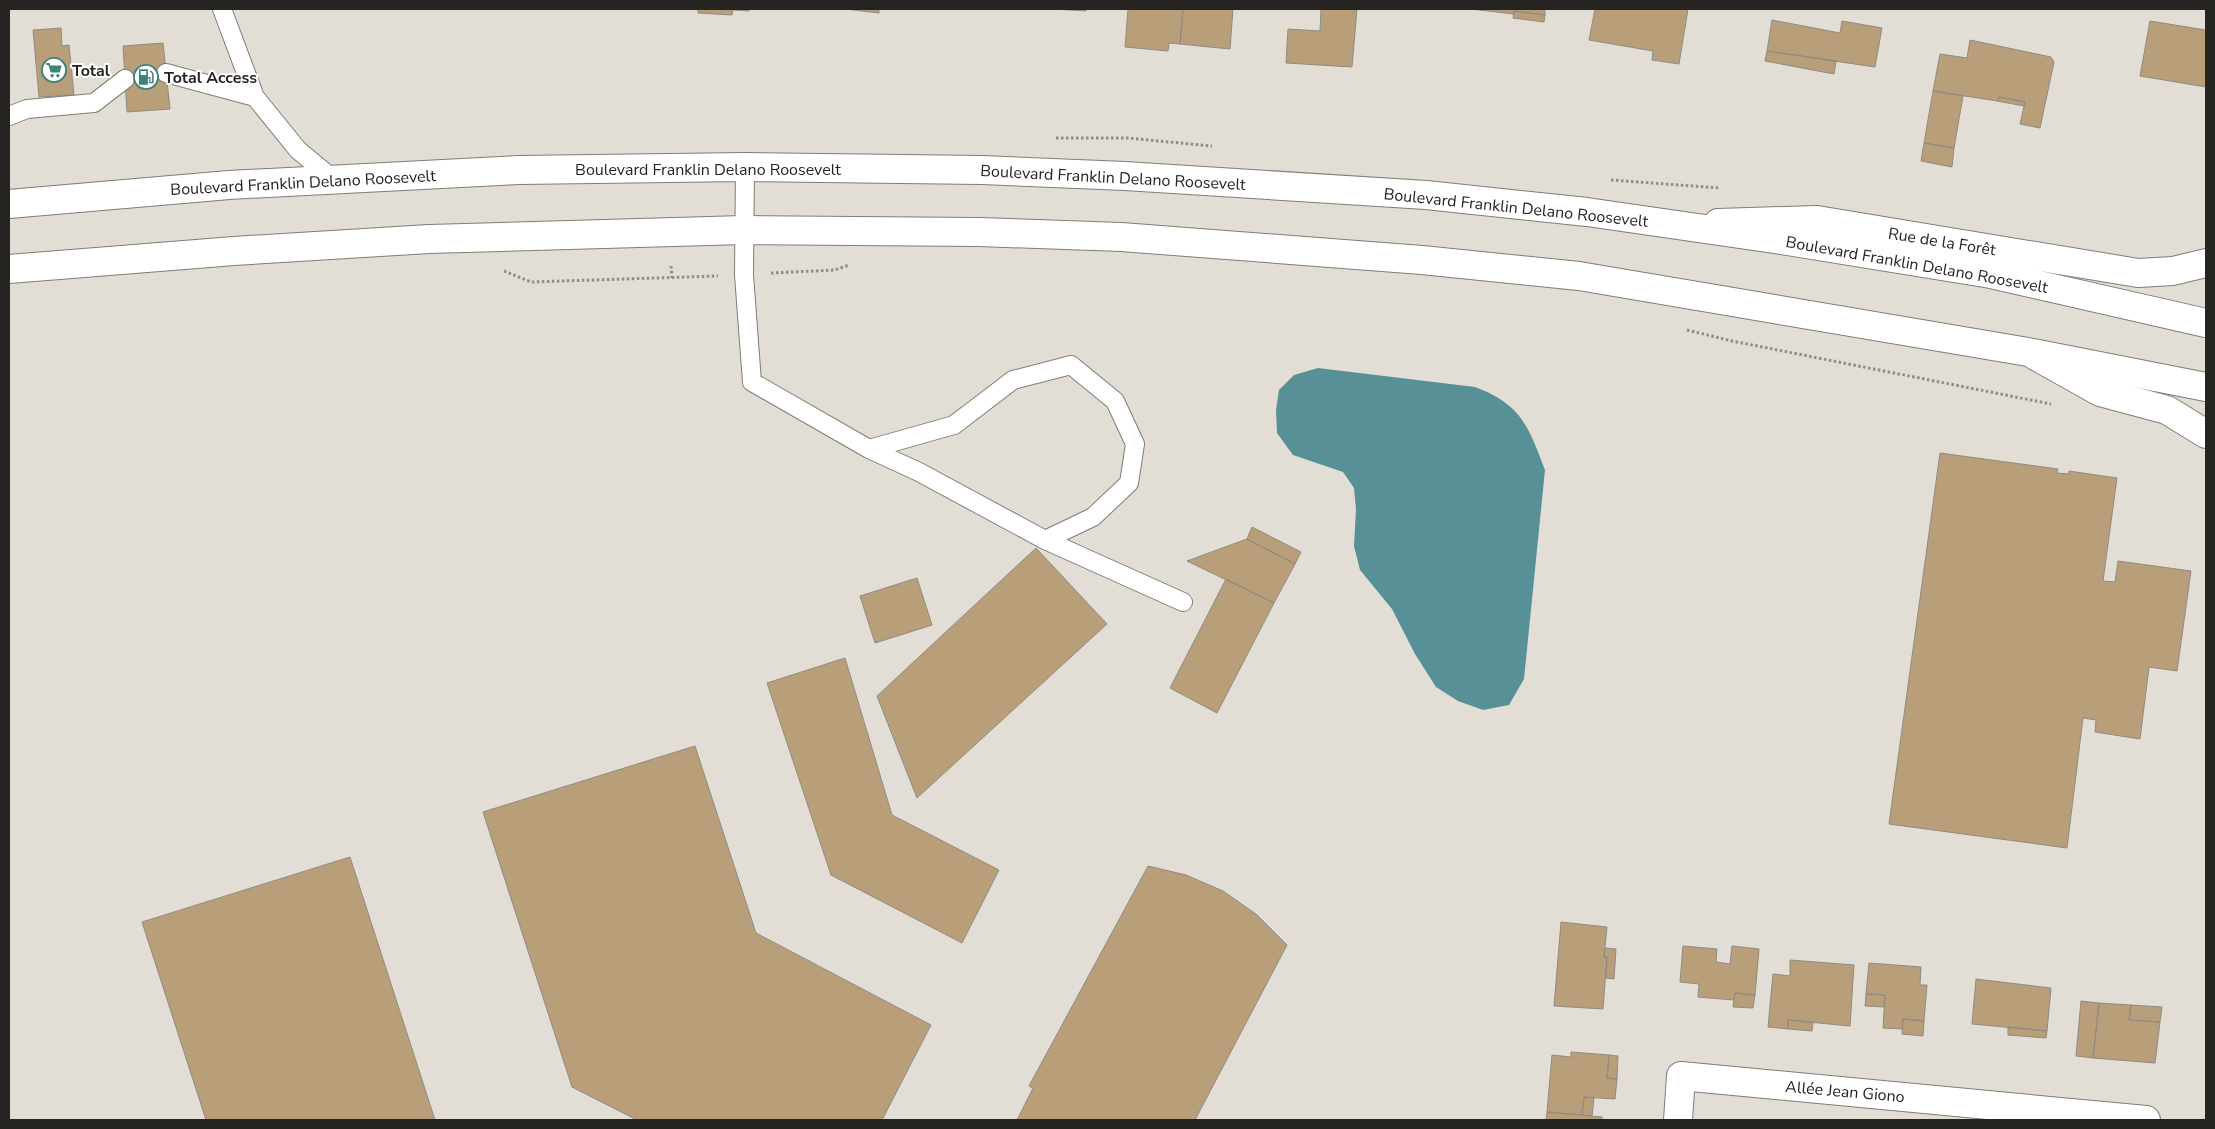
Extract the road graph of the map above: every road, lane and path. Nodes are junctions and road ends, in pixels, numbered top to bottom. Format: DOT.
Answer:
graph roads {
  1 [pos="222,9"];
  2 [pos="166,73"];
  3 [pos="125,79"];
  4 [pos="255,96"];
  5 [pos="9,116"];
  6 [pos="745,167"];
  7 [pos="334,180"];
  8 [pos="9,204"];
  9 [pos="1675,225"];
  10 [pos="744,230"];
  11 [pos="2206,263"];
  12 [pos="852,265"];
  13 [pos="9,268"];
  14 [pos="496,268"];
  15 [pos="744,275"];
  16 [pos="2206,322"];
  17 [pos="1685,330"];
  18 [pos="2028,352"];
  19 [pos="2206,387"];
  20 [pos="2057,405"];
  21 [pos="2206,434"];
  22 [pos="869,449"];
  23 [pos="1045,540"];
  24 [pos="1183,602"];
  25 [pos="2053,1116"];
  26 [pos="1678,1120"];
  27 [pos="2146,1120"];
  1 -- 4 [label="lane"];
  2 -- 4 [label="lane"];
  3 -- 5 [label="lane"];
  4 -- 7 [label="lane"];
  6 -- 7 [label="main road, Boulevard Franklin Delano Roosevelt"];
  6 -- 9 [label="main road, Boulevard Franklin Delano Roosevelt"];
  6 -- 10 [label="lane"];
  7 -- 8 [label="main road, Boulevard Franklin Delano Roosevelt"];
  9 -- 11 [label="main road, Rue de la Forêt"];
  9 -- 16 [label="main road, Boulevard Franklin Delano Roosevelt"];
  10 -- 13 [label="main road"];
  10 -- 15 [label="lane"];
  10 -- 18 [label="main road"];
  12 -- 15 [label="path"];
  14 -- 15 [label="path"];
  15 -- 22 [label="lane"];
  17 -- 20 [label="path"];
  18 -- 19 [label="main road"];
  18 -- 21 [label="main road"];
  22 -- 23 [label="lane"];
  22 -- 23 [label="lane"];
  23 -- 24 [label="lane"];
  25 -- 26 [label="main road, Allée Jean Giono"];
  25 -- 27 [label="main road, Allée Jean Giono"];
}
